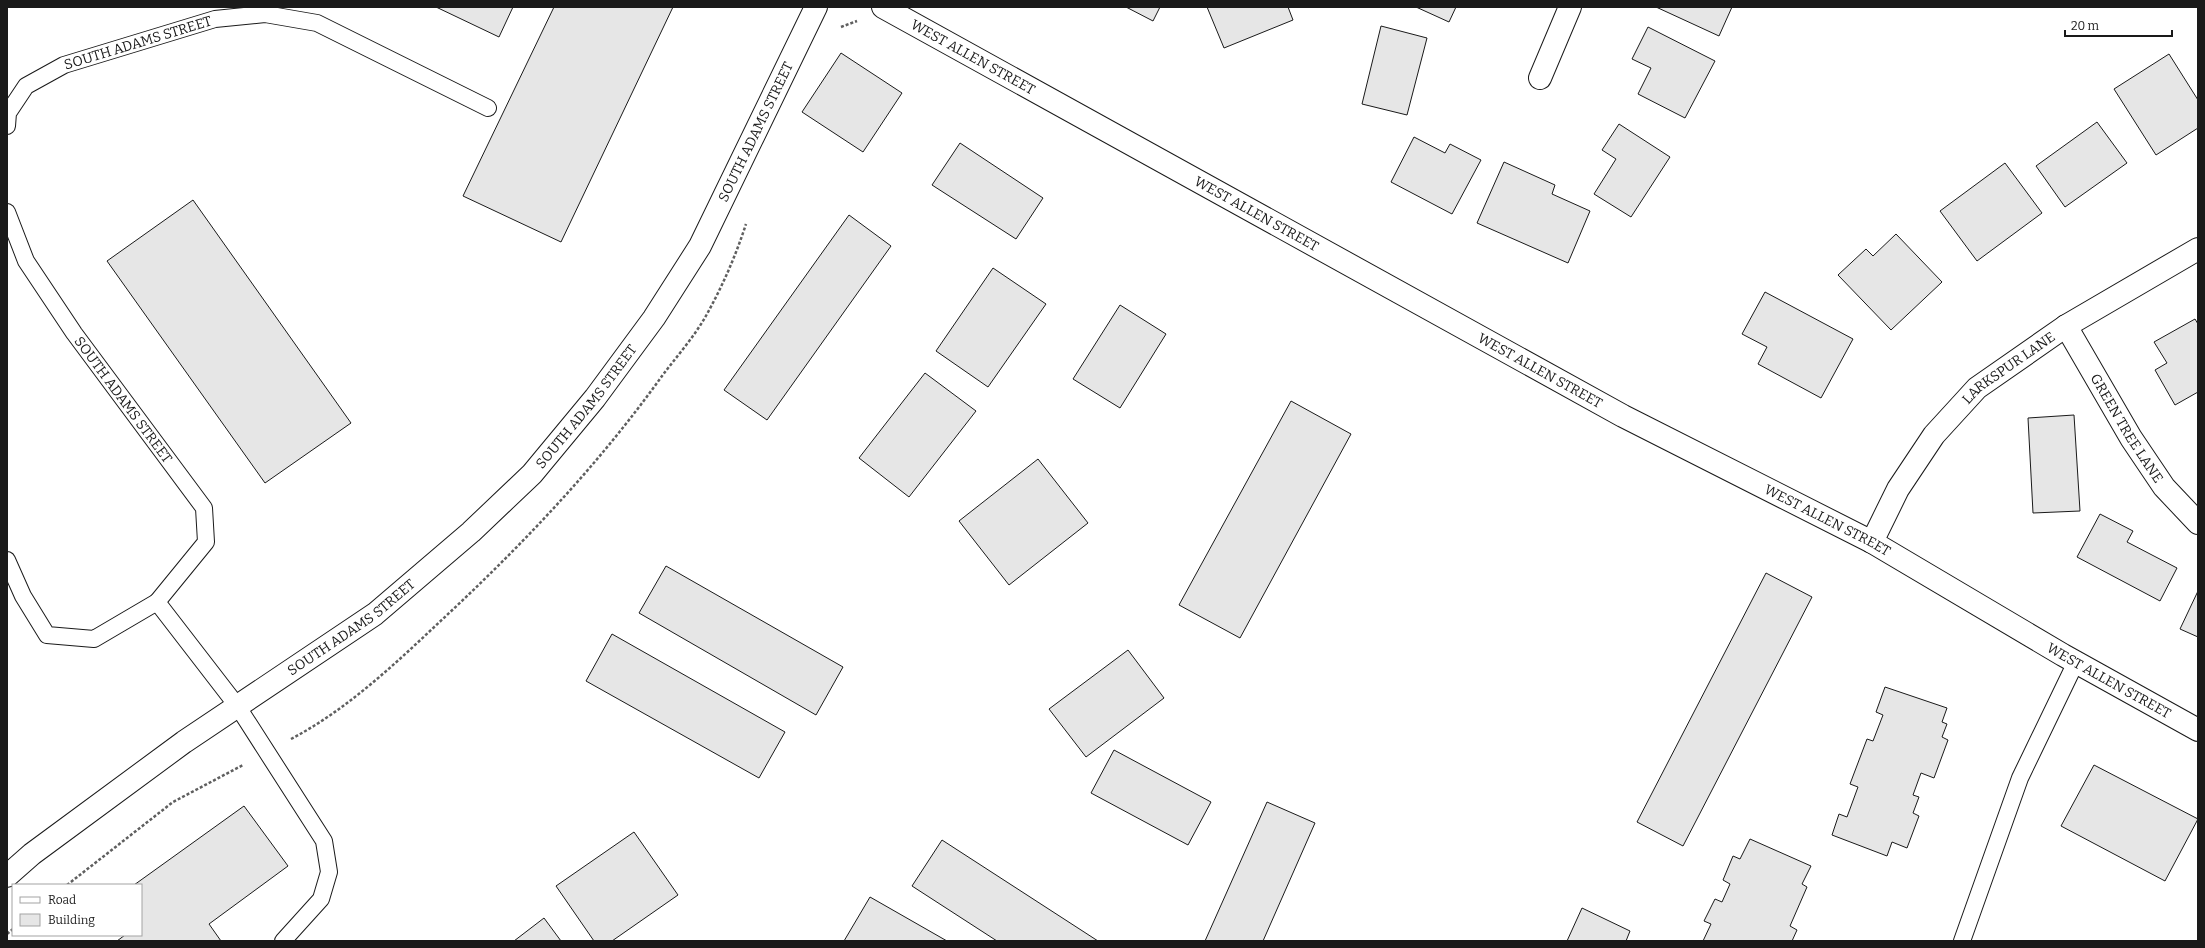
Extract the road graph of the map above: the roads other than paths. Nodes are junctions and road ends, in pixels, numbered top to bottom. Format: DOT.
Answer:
graph roads {
  1 [pos="816,7"];
  2 [pos="883,7"];
  3 [pos="1570,7"];
  4 [pos="1540,78"];
  5 [pos="12,96"];
  6 [pos="488,108"];
  7 [pos="7,126"];
  8 [pos="7,212"];
  9 [pos="2198,249"];
  10 [pos="2066,326"];
  11 [pos="2198,523"];
  12 [pos="1872,542"];
  13 [pos="7,560"];
  14 [pos="157,602"];
  15 [pos="2076,662"];
  16 [pos="238,706"];
  17 [pos="2198,730"];
  18 [pos="7,876"];
  19 [pos="283,941"];
  20 [pos="1962,941"];
  1 -- 16 [label="street, SOUTH ADAMS STREET"];
  2 -- 12 [label="street, WEST ALLEN STREET"];
  3 -- 4 [label="street"];
  5 -- 6 [label="lane, SOUTH ADAMS STREET"];
  5 -- 7 [label="lane, SOUTH ADAMS STREET"];
  8 -- 14 [label="lane, SOUTH ADAMS STREET"];
  9 -- 10 [label="street, LARKSPUR LANE"];
  10 -- 11 [label="street, GREEN TREE LANE"];
  10 -- 12 [label="street, LARKSPUR LANE"];
  12 -- 15 [label="street, WEST ALLEN STREET"];
  13 -- 14 [label="lane, SOUTH ADAMS STREET"];
  14 -- 16 [label="lane"];
  15 -- 17 [label="street, WEST ALLEN STREET"];
  15 -- 20 [label="lane"];
  16 -- 18 [label="street, SOUTH ADAMS STREET"];
  16 -- 19 [label="lane"];
}
